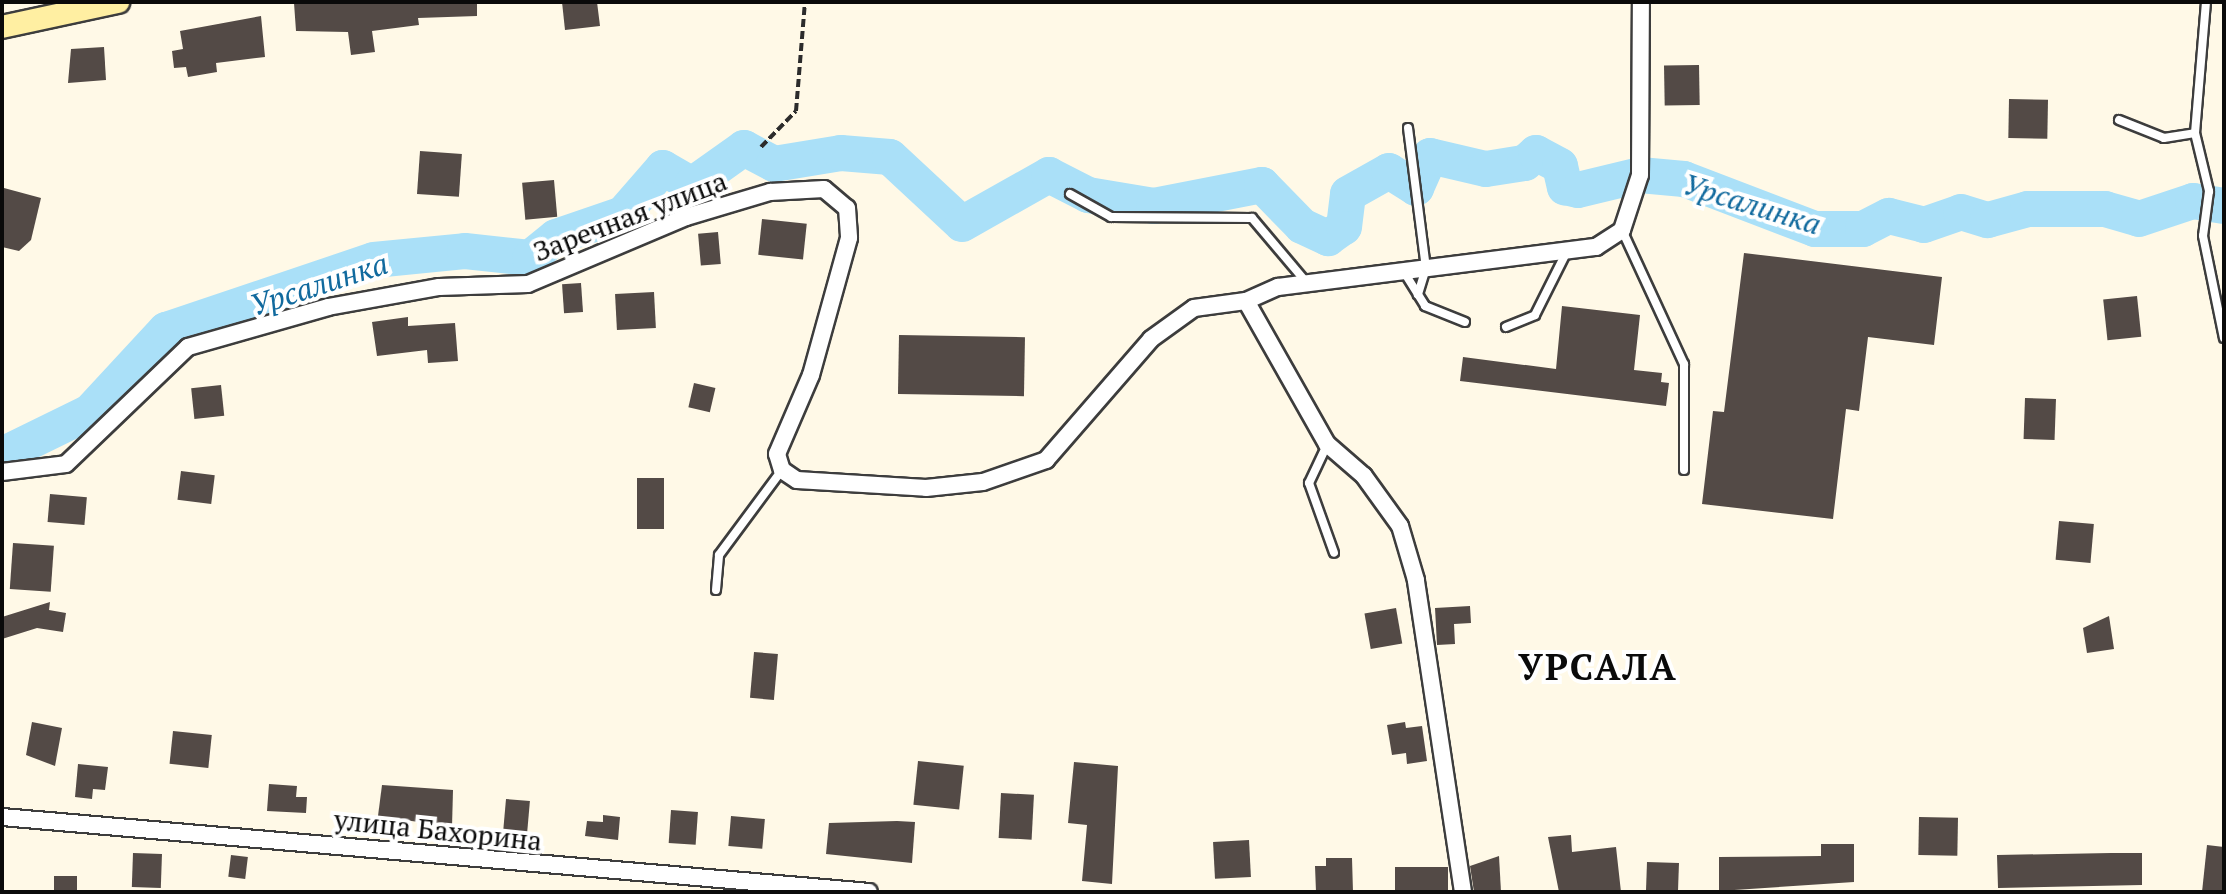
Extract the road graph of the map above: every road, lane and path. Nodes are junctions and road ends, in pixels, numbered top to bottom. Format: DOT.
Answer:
graph roads {
  1 [pos="118,2"];
  2 [pos="805,2"];
  3 [pos="1641,2"];
  4 [pos="2206,2"];
  5 [pos="2,27"];
  6 [pos="2119,120"];
  7 [pos="1408,128"];
  8 [pos="2195,133"];
  9 [pos="761,147"];
  10 [pos="1070,194"];
  11 [pos="1622,230"];
  12 [pos="1567,250"];
  13 [pos="1426,268"];
  14 [pos="1404,271"];
  15 [pos="1307,283"];
  16 [pos="1418,295"];
  17 [pos="1246,301"];
  18 [pos="1465,322"];
  19 [pos="1506,327"];
  20 [pos="2224,338"];
  21 [pos="1327,444"];
  22 [pos="782,470"];
  23 [pos="1684,470"];
  24 [pos="2,472"];
  25 [pos="1334,553"];
  26 [pos="716,590"];
  27 [pos="2,817"];
  28 [pos="869,892"];
  29 [pos="1463,892"];
  1 -- 5 [label="street"];
  2 -- 9 [label="path"];
  3 -- 11 [label="street"];
  4 -- 8 [label="lane"];
  6 -- 8 [label="lane"];
  7 -- 13 [label="lane"];
  8 -- 20 [label="lane"];
  10 -- 15 [label="lane"];
  11 -- 12 [label="street"];
  11 -- 23 [label="lane"];
  12 -- 13 [label="street"];
  12 -- 19 [label="lane"];
  13 -- 14 [label="street"];
  13 -- 16 [label="lane"];
  14 -- 15 [label="street"];
  14 -- 16 [label="lane"];
  15 -- 17 [label="street"];
  16 -- 18 [label="lane"];
  17 -- 21 [label="street"];
  17 -- 22 [label="street"];
  21 -- 25 [label="lane"];
  21 -- 29 [label="street"];
  22 -- 24 [label="street, Заречная улица"];
  22 -- 26 [label="lane"];
  27 -- 28 [label="street, улица Бахорина"];
}
